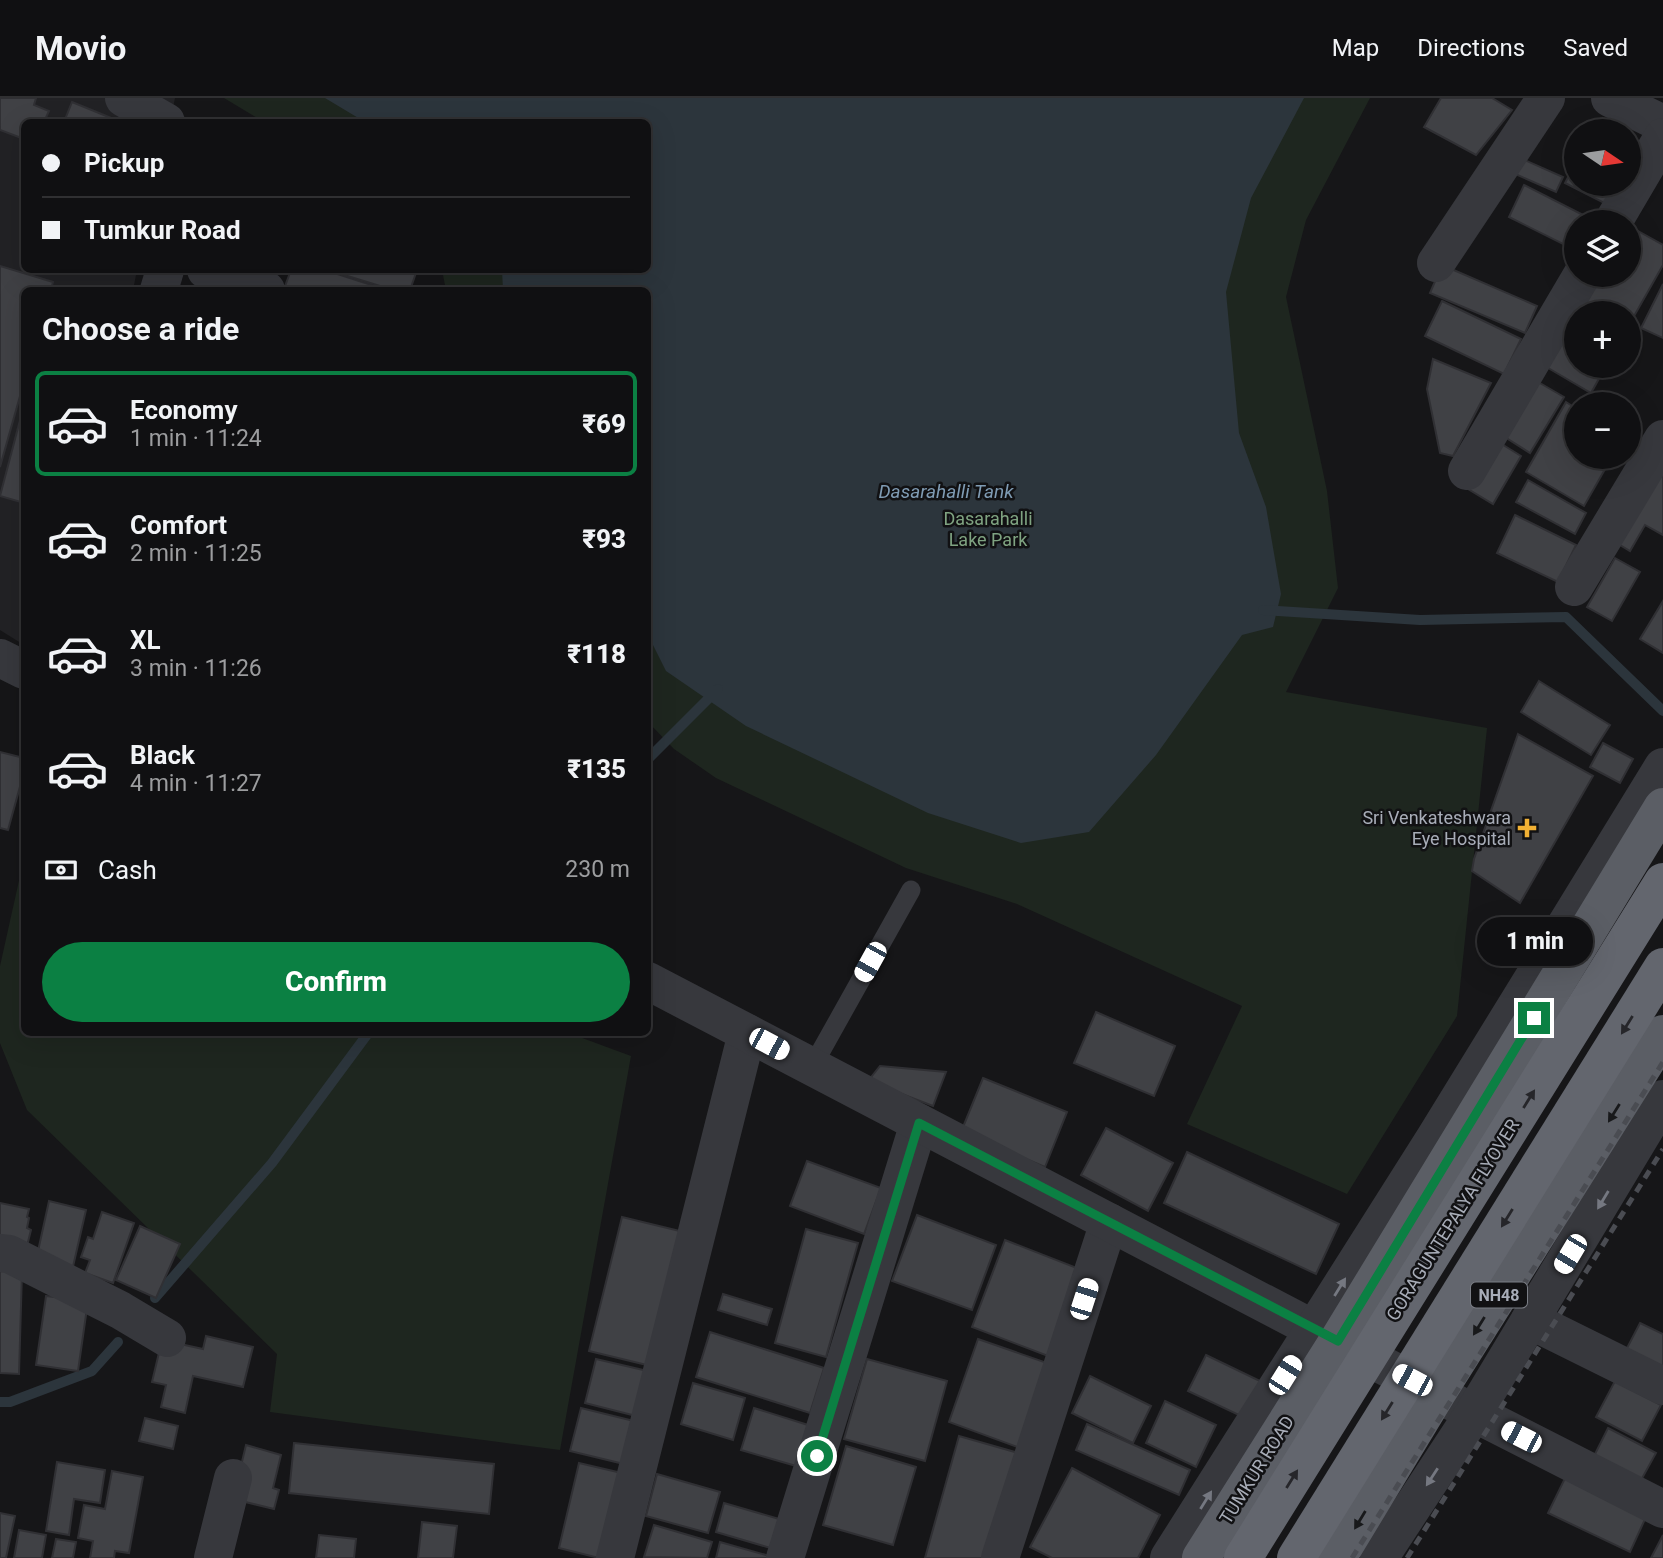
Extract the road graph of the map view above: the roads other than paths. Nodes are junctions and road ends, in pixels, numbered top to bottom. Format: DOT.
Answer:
graph roads {
  1 [pos="124,98"];
  2 [pos="1546,98"];
  3 [pos="1610,98"];
  4 [pos="161,119"];
  5 [pos="1663,124"];
  6 [pos="1663,137"];
  7 [pos="1620,210"];
  8 [pos="1436,262"];
  9 [pos="215,273"];
  10 [pos="257,287"];
  11 [pos="1575,287"];
  12 [pos="1663,439"];
  13 [pos="1467,471"];
  14 [pos="1574,587"];
  15 [pos="0,658"];
  16 [pos="21,668"];
  17 [pos="1663,767"];
  18 [pos="1663,807"];
  19 [pos="1663,883"];
  20 [pos="911,890"];
  21 [pos="1663,967"];
  22 [pos="651,983"];
  23 [pos="747,1033"];
  24 [pos="1663,1034"];
  25 [pos="812,1067"];
  26 [pos="1663,1099"];
  27 [pos="919,1123"];
  28 [pos="1109,1222"];
  29 [pos="0,1253"];
  30 [pos="1530,1320"];
  31 [pos="1326,1335"];
  32 [pos="167,1338"];
  33 [pos="1663,1386"];
  34 [pos="1437,1393"];
  35 [pos="1474,1413"];
  36 [pos="233,1478"];
  37 [pos="1663,1509"];
  38 [pos="213,1558"];
  39 [pos="615,1558"];
  40 [pos="785,1558"];
  41 [pos="1000,1558"];
  42 [pos="1169,1558"];
  43 [pos="1201,1558"];
  44 [pos="1243,1558"];
  45 [pos="1296,1558"];
  46 [pos="1337,1558"];
  47 [pos="1379,1558"];
  1 -- 4 [label="street"];
  2 -- 8 [label="street"];
  3 -- 5 [label="street"];
  6 -- 7 [label="street"];
  9 -- 10 [label="street"];
  11 -- 13 [label="street"];
  12 -- 14 [label="street"];
  15 -- 16 [label="street"];
  31 -- 17 [label="street, one-way"];
  18 -- 31 [label="highway, TUMKUR ROAD"];
  44 -- 19 [label="highway, GORAGUNTEPALYA FLYOVER, one-way, bridge"];
  20 -- 25 [label="lane"];
  21 -- 45 [label="highway, one-way, bridge"];
  22 -- 23 [label="street"];
  23 -- 25 [label="street"];
  23 -- 39 [label="street"];
  24 -- 34 [label="highway, NH48, one-way"];
  25 -- 27 [label="street"];
  26 -- 30 [label="street, one-way"];
  27 -- 28 [label="street"];
  27 -- 40 [label="street"];
  28 -- 31 [label="street"];
  28 -- 41 [label="street"];
  29 -- 32 [label="street"];
  30 -- 33 [label="street"];
  30 -- 35 [label="street"];
  31 -- 34 [label="street"];
  42 -- 31 [label="street, one-way"];
  31 -- 43 [label="highway, TUMKUR ROAD"];
  34 -- 35 [label="street"];
  34 -- 46 [label="highway, NH48, one-way"];
  35 -- 37 [label="street"];
  35 -- 47 [label="street, one-way"];
  36 -- 38 [label="street"];
}
